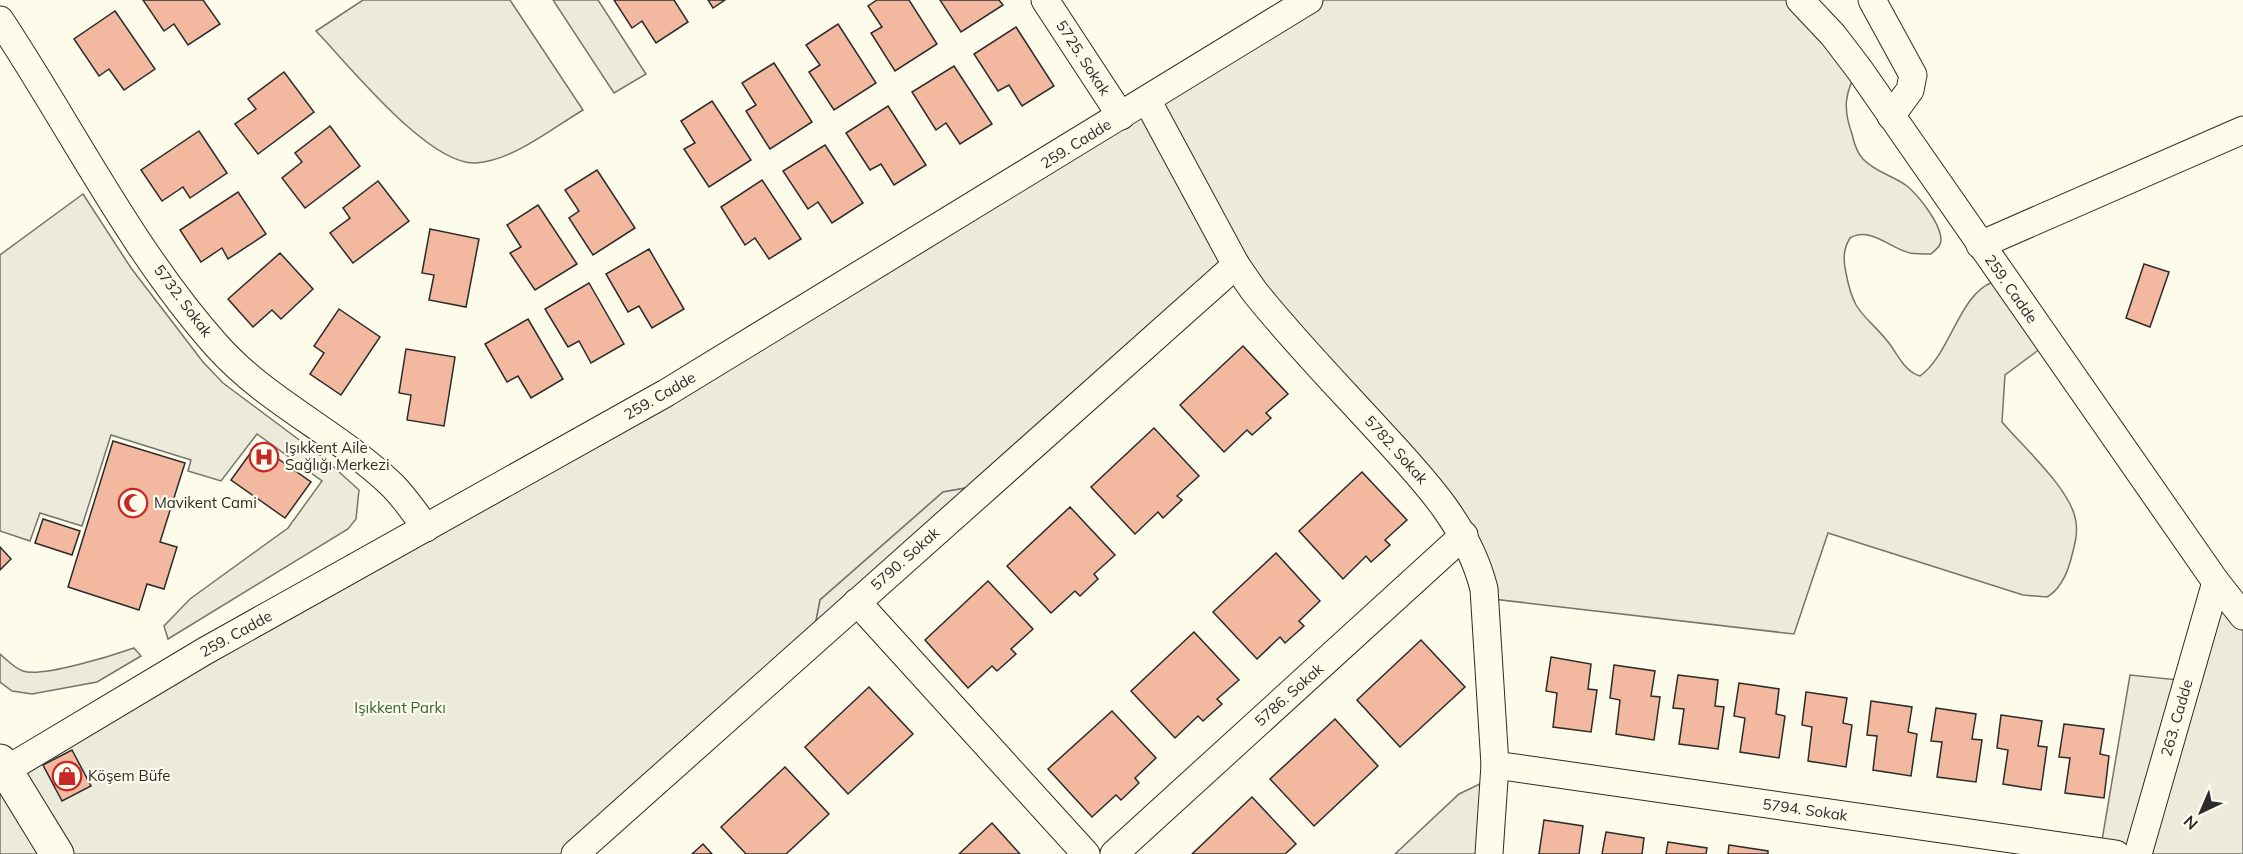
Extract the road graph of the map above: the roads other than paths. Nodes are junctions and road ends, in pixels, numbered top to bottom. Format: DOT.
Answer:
graph roads {
  1 [pos="1045,0"];
  2 [pos="1309,0"];
  3 [pos="1800,0"];
  4 [pos="1872,0"];
  5 [pos="0,20"];
  6 [pos="1147,100"];
  7 [pos="1121,116"];
  8 [pos="1891,116"];
  9 [pos="2243,130"];
  10 [pos="1980,245"];
  11 [pos="1236,265"];
  12 [pos="426,528"];
  13 [pos="1464,535"];
  14 [pos="2216,582"];
  15 [pos="857,602"];
  16 [pos="2243,616"];
  17 [pos="1495,765"];
  18 [pos="2,769"];
  19 [pos="57,854"];
  20 [pos="575,854"];
  21 [pos="1086,854"];
  22 [pos="1114,854"];
  23 [pos="1489,854"];
  24 [pos="2116,854"];
  25 [pos="2138,854"];
  1 -- 7 [label="street, 5725. Sokak"];
  2 -- 6 [label="street, 259. Cadde"];
  3 -- 8 [label="street, 259. Cadde"];
  4 -- 8 [label="street"];
  5 -- 12 [label="street, 5732. Sokak"];
  6 -- 7 [label="street, 259. Cadde"];
  6 -- 11 [label="street, 5782. Sokak"];
  7 -- 12 [label="street, 259. Cadde"];
  8 -- 10 [label="street, 259. Cadde"];
  9 -- 10 [label="street"];
  10 -- 14 [label="street, 259. Cadde"];
  11 -- 13 [label="street, 5782. Sokak"];
  11 -- 15 [label="street, 5790. Sokak"];
  12 -- 18 [label="street, 259. Cadde"];
  13 -- 17 [label="street, 5782. Sokak"];
  13 -- 22 [label="street, 5786. Sokak"];
  14 -- 16 [label="street, 259. Cadde"];
  14 -- 25 [label="street, 263. Cadde"];
  15 -- 20 [label="street, 5790. Sokak"];
  15 -- 21 [label="street"];
  17 -- 23 [label="street, 5782. Sokak"];
  17 -- 24 [label="street, 5794. Sokak"];
  18 -- 19 [label="street"];
}
